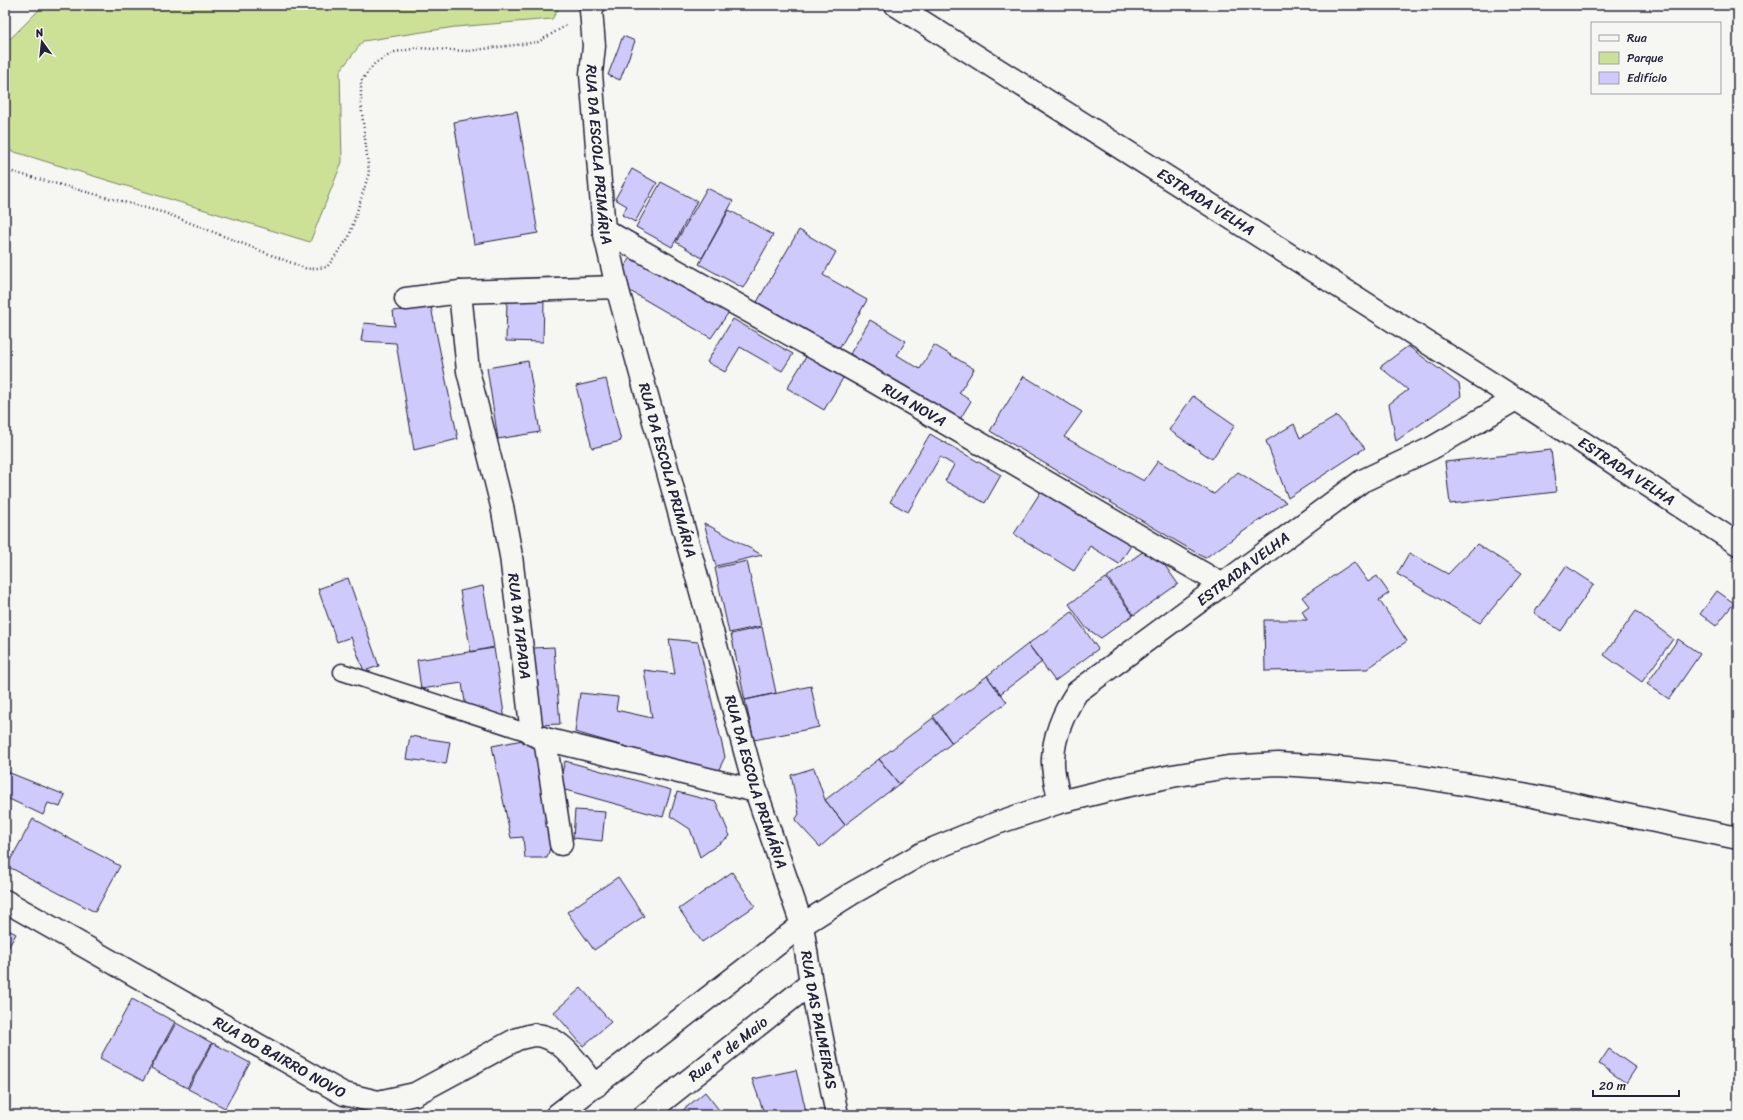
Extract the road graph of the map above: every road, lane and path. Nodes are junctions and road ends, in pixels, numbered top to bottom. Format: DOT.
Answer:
graph roads {
  1 [pos="896,5"];
  2 [pos="592,7"];
  3 [pos="5,170"];
  4 [pos="604,230"];
  5 [pos="617,288"];
  6 [pos="460,292"];
  7 [pos="406,299"];
  8 [pos="1516,399"];
  9 [pos="1738,544"];
  10 [pos="1223,585"];
  11 [pos="342,672"];
  12 [pos="538,737"];
  13 [pos="756,790"];
  14 [pos="1060,802"];
  15 [pos="1738,838"];
  16 [pos="561,844"];
  17 [pos="5,901"];
  18 [pos="802,925"];
  19 [pos="811,983"];
  20 [pos="596,1086"];
  21 [pos="557,1115"];
  22 [pos="645,1115"];
  23 [pos="836,1115"];
  1 -- 8 [label="street, ESTRADA VELHA"];
  2 -- 3 [label="path"];
  2 -- 4 [label="street, RUA DA ESCOLA PRIMÁRIA"];
  4 -- 5 [label="street, RUA DA ESCOLA PRIMÁRIA"];
  4 -- 10 [label="street, RUA NOVA"];
  5 -- 6 [label="street"];
  5 -- 13 [label="street, RUA DA ESCOLA PRIMÁRIA"];
  6 -- 7 [label="street"];
  6 -- 12 [label="street, RUA DA TAPADA"];
  8 -- 9 [label="street, ESTRADA VELHA"];
  8 -- 10 [label="street, ESTRADA VELHA"];
  10 -- 14 [label="street, ESTRADA VELHA"];
  11 -- 12 [label="lane"];
  12 -- 13 [label="street"];
  12 -- 16 [label="street, RUA DA TAPADA"];
  13 -- 18 [label="street, RUA DA ESCOLA PRIMÁRIA"];
  14 -- 15 [label="street"];
  14 -- 18 [label="street"];
  17 -- 20 [label="street, RUA DO BAIRRO NOVO"];
  18 -- 19 [label="street, RUA DAS PALMEIRAS"];
  18 -- 20 [label="street"];
  19 -- 22 [label="street, Rua 1º de Maio"];
  19 -- 23 [label="street, RUA DAS PALMEIRAS"];
  20 -- 21 [label="street"];
}
